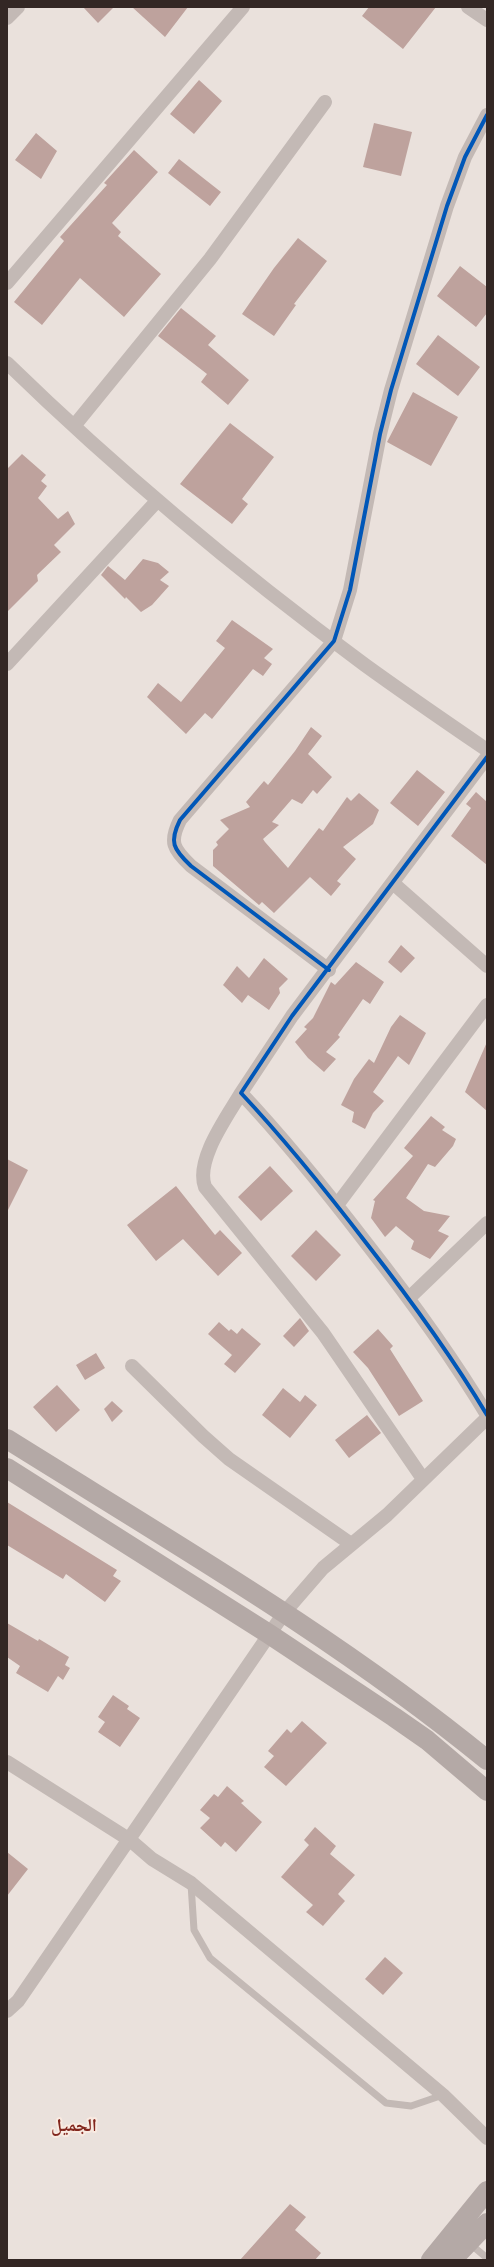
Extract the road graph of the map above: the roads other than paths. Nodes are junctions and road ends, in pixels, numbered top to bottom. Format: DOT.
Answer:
graph roads {
  1 [pos="18,7"];
  2 [pos="243,7"];
  3 [pos="468,7"];
  4 [pos="7,18"];
  5 [pos="487,20"];
  6 [pos="325,102"];
  7 [pos="487,115"];
  8 [pos="7,283"];
  9 [pos="7,363"];
  10 [pos="74,426"];
  11 [pos="156,501"];
  12 [pos="334,641"];
  13 [pos="7,664"];
  14 [pos="487,750"];
  15 [pos="487,757"];
  16 [pos="394,884"];
  17 [pos="487,966"];
  18 [pos="329,970"];
  19 [pos="487,1005"];
  20 [pos="240,1093"];
  21 [pos="337,1205"];
  22 [pos="486,1227"];
  23 [pos="409,1298"];
  24 [pos="132,1366"];
  25 [pos="487,1416"];
  26 [pos="7,1439"];
  27 [pos="7,1468"];
  28 [pos="423,1480"];
  29 [pos="351,1544"];
  30 [pos="284,1613"];
  31 [pos="269,1634"];
  32 [pos="487,1760"];
  33 [pos="7,1762"];
  34 [pos="487,1791"];
  35 [pos="130,1840"];
  36 [pos="191,1883"];
  37 [pos="7,2011"];
  38 [pos="443,2095"];
  39 [pos="487,2138"];
  40 [pos="487,2192"];
  41 [pos="482,2216"];
  42 [pos="469,2243"];
  43 [pos="487,2258"];
  44 [pos="431,2260"];
  45 [pos="452,2260"];
  1 -- 4 [label="street"];
  2 -- 8 [label="street"];
  3 -- 5 [label="street"];
  6 -- 10 [label="street"];
  7 -- 12 [label="street"];
  9 -- 10 [label="street"];
  10 -- 11 [label="street"];
  11 -- 12 [label="street"];
  11 -- 13 [label="street"];
  12 -- 14 [label="street"];
  12 -- 18 [label="street"];
  15 -- 16 [label="street"];
  16 -- 17 [label="street"];
  16 -- 18 [label="street"];
  18 -- 20 [label="street"];
  19 -- 21 [label="street"];
  20 -- 21 [label="street"];
  20 -- 28 [label="street"];
  21 -- 23 [label="street"];
  22 -- 23 [label="street"];
  23 -- 25 [label="street"];
  24 -- 29 [label="street"];
  25 -- 28 [label="street"];
  26 -- 30 [label="street"];
  27 -- 31 [label="street"];
  28 -- 29 [label="street"];
  29 -- 30 [label="street"];
  30 -- 31 [label="street"];
  30 -- 32 [label="street"];
  31 -- 34 [label="street"];
  31 -- 35 [label="street"];
  33 -- 35 [label="street"];
  35 -- 36 [label="street"];
  35 -- 37 [label="street"];
  36 -- 38 [label="street"];
  36 -- 38 [label="lane"];
  38 -- 39 [label="street"];
  40 -- 41 [label="street"];
  41 -- 42 [label="street"];
  41 -- 44 [label="street"];
  42 -- 43 [label="lane"];
  42 -- 45 [label="street"];
}
